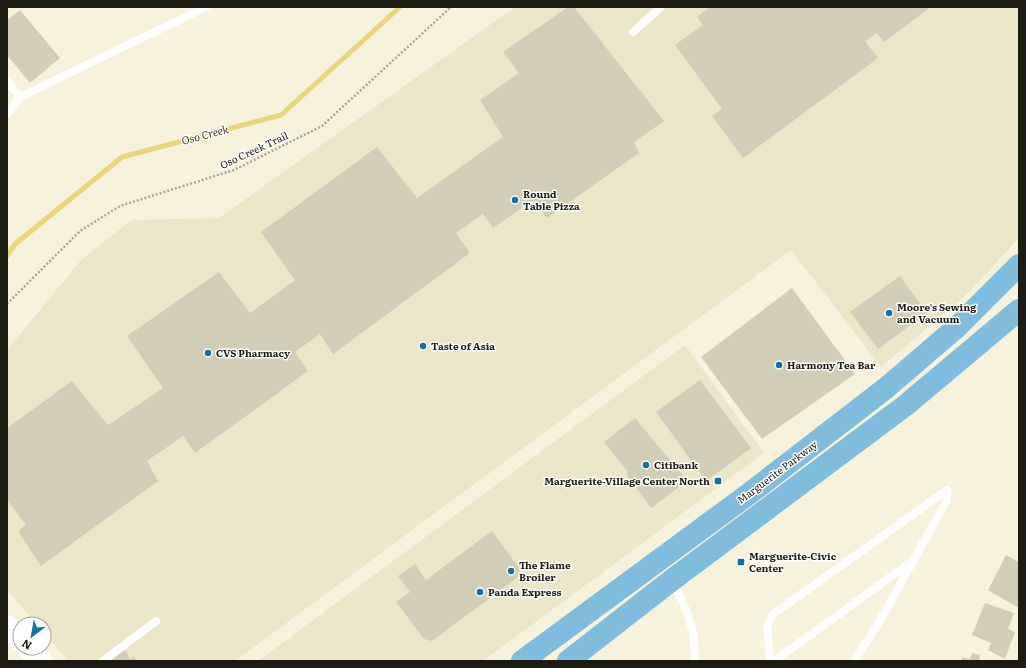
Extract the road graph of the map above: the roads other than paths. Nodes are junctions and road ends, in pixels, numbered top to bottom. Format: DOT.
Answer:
graph roads {
  1 [pos="206,7"];
  2 [pos="661,7"];
  3 [pos="633,32"];
  4 [pos="7,81"];
  5 [pos="20,97"];
  6 [pos="7,114"];
  7 [pos="1019,265"];
  8 [pos="1019,310"];
  9 [pos="913,561"];
  10 [pos="672,580"];
  11 [pos="156,621"];
  12 [pos="103,661"];
  13 [pos="522,661"];
  14 [pos="568,661"];
  15 [pos="695,661"];
  16 [pos="770,661"];
  17 [pos="774,661"];
  18 [pos="854,661"];
  1 -- 5 [label="lane"];
  2 -- 3 [label="lane"];
  4 -- 5 [label="lane"];
  5 -- 6 [label="lane"];
  7 -- 13 [label="main road, Marguerite Parkway"];
  8 -- 10 [label="main road"];
  9 -- 16 [label="lane"];
  9 -- 17 [label="lane"];
  9 -- 18 [label="lane"];
  10 -- 14 [label="main road"];
  10 -- 15 [label="lane"];
  11 -- 12 [label="lane"];
}
